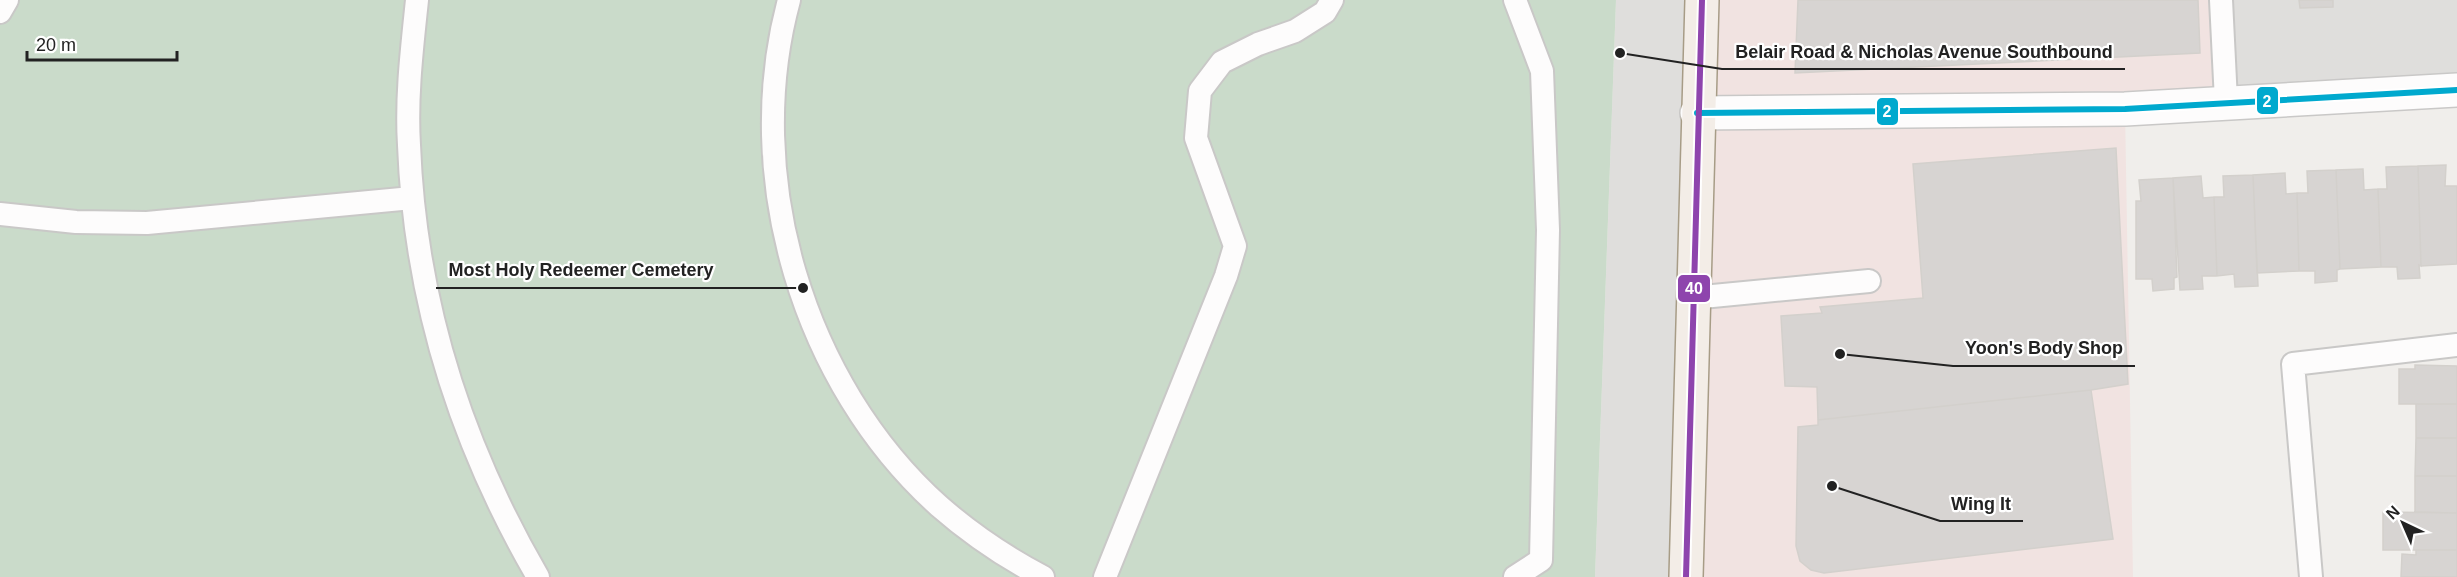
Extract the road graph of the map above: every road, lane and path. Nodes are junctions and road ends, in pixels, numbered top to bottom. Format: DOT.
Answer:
graph roads {
  1 [pos="7,0"];
  2 [pos="417,0"];
  3 [pos="789,0"];
  4 [pos="1332,0"];
  5 [pos="1515,0"];
  6 [pos="1702,0"];
  7 [pos="2221,0"];
  8 [pos="0,12"];
  9 [pos="2457,90"];
  10 [pos="2226,101"];
  11 [pos="1697,113"];
  12 [pos="412,198"];
  13 [pos="0,214"];
  14 [pos="1869,281"];
  15 [pos="1692,298"];
  16 [pos="2457,345"];
  17 [pos="1541,569"];
  18 [pos="538,577"];
  19 [pos="1043,577"];
  20 [pos="1105,577"];
  21 [pos="1515,577"];
  22 [pos="1686,577"];
  23 [pos="2311,577"];
  1 -- 8 [label="lane"];
  2 -- 12 [label="lane"];
  3 -- 19 [label="lane"];
  4 -- 20 [label="lane"];
  5 -- 17 [label="lane"];
  6 -- 11 [label="main road"];
  7 -- 10 [label="lane"];
  9 -- 10 [label="street"];
  10 -- 11 [label="street"];
  11 -- 15 [label="main road"];
  12 -- 13 [label="lane"];
  12 -- 18 [label="lane"];
  14 -- 15 [label="lane"];
  15 -- 22 [label="main road"];
  16 -- 23 [label="lane"];
  17 -- 21 [label="lane"];
}
